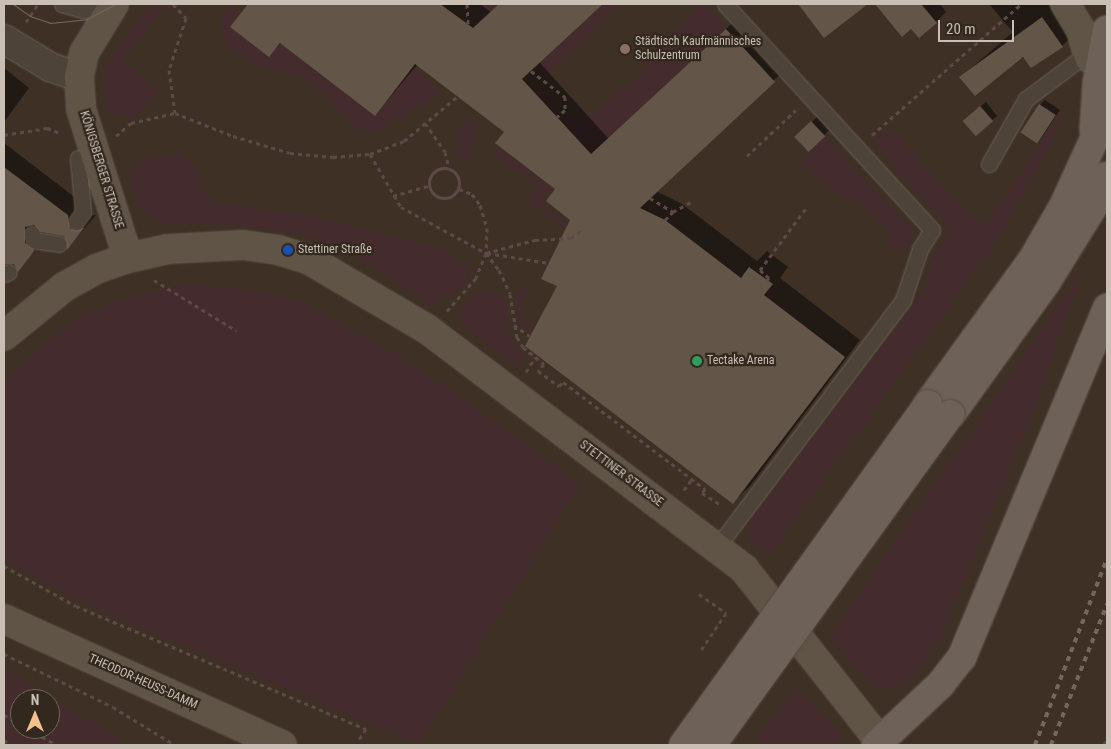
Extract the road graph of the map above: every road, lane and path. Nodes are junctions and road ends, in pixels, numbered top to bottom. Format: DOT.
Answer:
graph roads {
  1 [pos="62,4"];
  2 [pos="173,4"];
  3 [pos="468,4"];
  4 [pos="725,4"];
  5 [pos="1021,4"];
  6 [pos="1065,4"];
  7 [pos="113,5"];
  8 [pos="468,25"];
  9 [pos="1107,30"];
  10 [pos="4,39"];
  11 [pos="1091,65"];
  12 [pos="531,71"];
  13 [pos="79,77"];
  14 [pos="458,96"];
  15 [pos="1107,110"];
  16 [pos="175,113"];
  17 [pos="557,117"];
  18 [pos="131,123"];
  19 [pos="425,124"];
  20 [pos="781,124"];
  21 [pos="873,134"];
  22 [pos="4,135"];
  23 [pos="1090,152"];
  24 [pos="370,154"];
  25 [pos="747,156"];
  26 [pos="78,158"];
  27 [pos="989,164"];
  28 [pos="449,168"];
  29 [pos="1107,176"];
  30 [pos="429,186"];
  31 [pos="459,189"];
  32 [pos="393,196"];
  33 [pos="650,198"];
  34 [pos="693,201"];
  35 [pos="807,207"];
  36 [pos="674,212"];
  37 [pos="665,220"];
  38 [pos="76,222"];
  39 [pos="582,230"];
  40 [pos="32,234"];
  41 [pos="59,244"];
  42 [pos="486,253"];
  43 [pos="136,256"];
  44 [pos="549,263"];
  45 [pos="767,280"];
  46 [pos="450,308"];
  47 [pos="1107,308"];
  48 [pos="513,325"];
  49 [pos="236,331"];
  50 [pos="4,336"];
  51 [pos="530,336"];
  52 [pos="535,356"];
  53 [pos="524,374"];
  54 [pos="940,409"];
  55 [pos="692,479"];
  56 [pos="684,490"];
  57 [pos="723,503"];
  58 [pos="717,547"];
  59 [pos="4,566"];
  60 [pos="699,594"];
  61 [pos="4,619"];
  62 [pos="701,650"];
  63 [pos="4,654"];
  64 [pos="1107,738"];
  65 [pos="4,740"];
  66 [pos="358,741"];
  67 [pos="880,744"];
  68 [pos="12,745"];
  69 [pos="175,745"];
  70 [pos="282,745"];
  71 [pos="683,745"];
  72 [pos="712,745"];
  73 [pos="1104,745"];
  1 -- 7 [label="lane"];
  2 -- 16 [label="path"];
  3 -- 8 [label="path"];
  4 -- 58 [label="lane"];
  5 -- 21 [label="path"];
  6 -- 11 [label="main road"];
  7 -- 13 [label="main road, KÖNIGSBERGER STRASSE"];
  9 -- 11 [label="main road"];
  10 -- 13 [label="street"];
  11 -- 23 [label="main road"];
  11 -- 27 [label="lane"];
  12 -- 17 [label="path"];
  13 -- 43 [label="main road, KÖNIGSBERGER STRASSE"];
  14 -- 19 [label="path"];
  15 -- 23 [label="main road"];
  16 -- 18 [label="path"];
  16 -- 24 [label="path"];
  19 -- 24 [label="path"];
  19 -- 28 [label="path"];
  20 -- 25 [label="path"];
  22 -- 26 [label="path"];
  23 -- 54 [label="main road"];
  24 -- 32 [label="path"];
  26 -- 38 [label="lane"];
  28 -- 30 [label="path"];
  28 -- 31 [label="path"];
  29 -- 54 [label="main road"];
  30 -- 31 [label="path"];
  30 -- 32 [label="path"];
  31 -- 42 [label="path"];
  32 -- 42 [label="path"];
  33 -- 36 [label="path"];
  34 -- 36 [label="path"];
  35 -- 45 [label="path"];
  36 -- 37 [label="path"];
  39 -- 42 [label="path"];
  40 -- 41 [label="lane"];
  42 -- 44 [label="path"];
  42 -- 46 [label="path"];
  42 -- 48 [label="path"];
  43 -- 49 [label="path"];
  43 -- 50 [label="main road, STETTINER STRASSE"];
  43 -- 58 [label="main road, STETTINER STRASSE"];
  47 -- 67 [label="main road"];
  48 -- 51 [label="path"];
  48 -- 52 [label="path"];
  52 -- 53 [label="path"];
  52 -- 55 [label="path"];
  54 -- 71 [label="main road, bridge"];
  54 -- 72 [label="main road, bridge"];
  55 -- 56 [label="path"];
  55 -- 57 [label="path"];
  58 -- 67 [label="main road, STETTINER STRASSE"];
  59 -- 66 [label="path"];
  60 -- 62 [label="path"];
  61 -- 70 [label="main road, THEODOR-HEUSS-DAMM"];
  63 -- 69 [label="path"];
  64 -- 73 [label="path"];
  65 -- 68 [label="path"];
}
